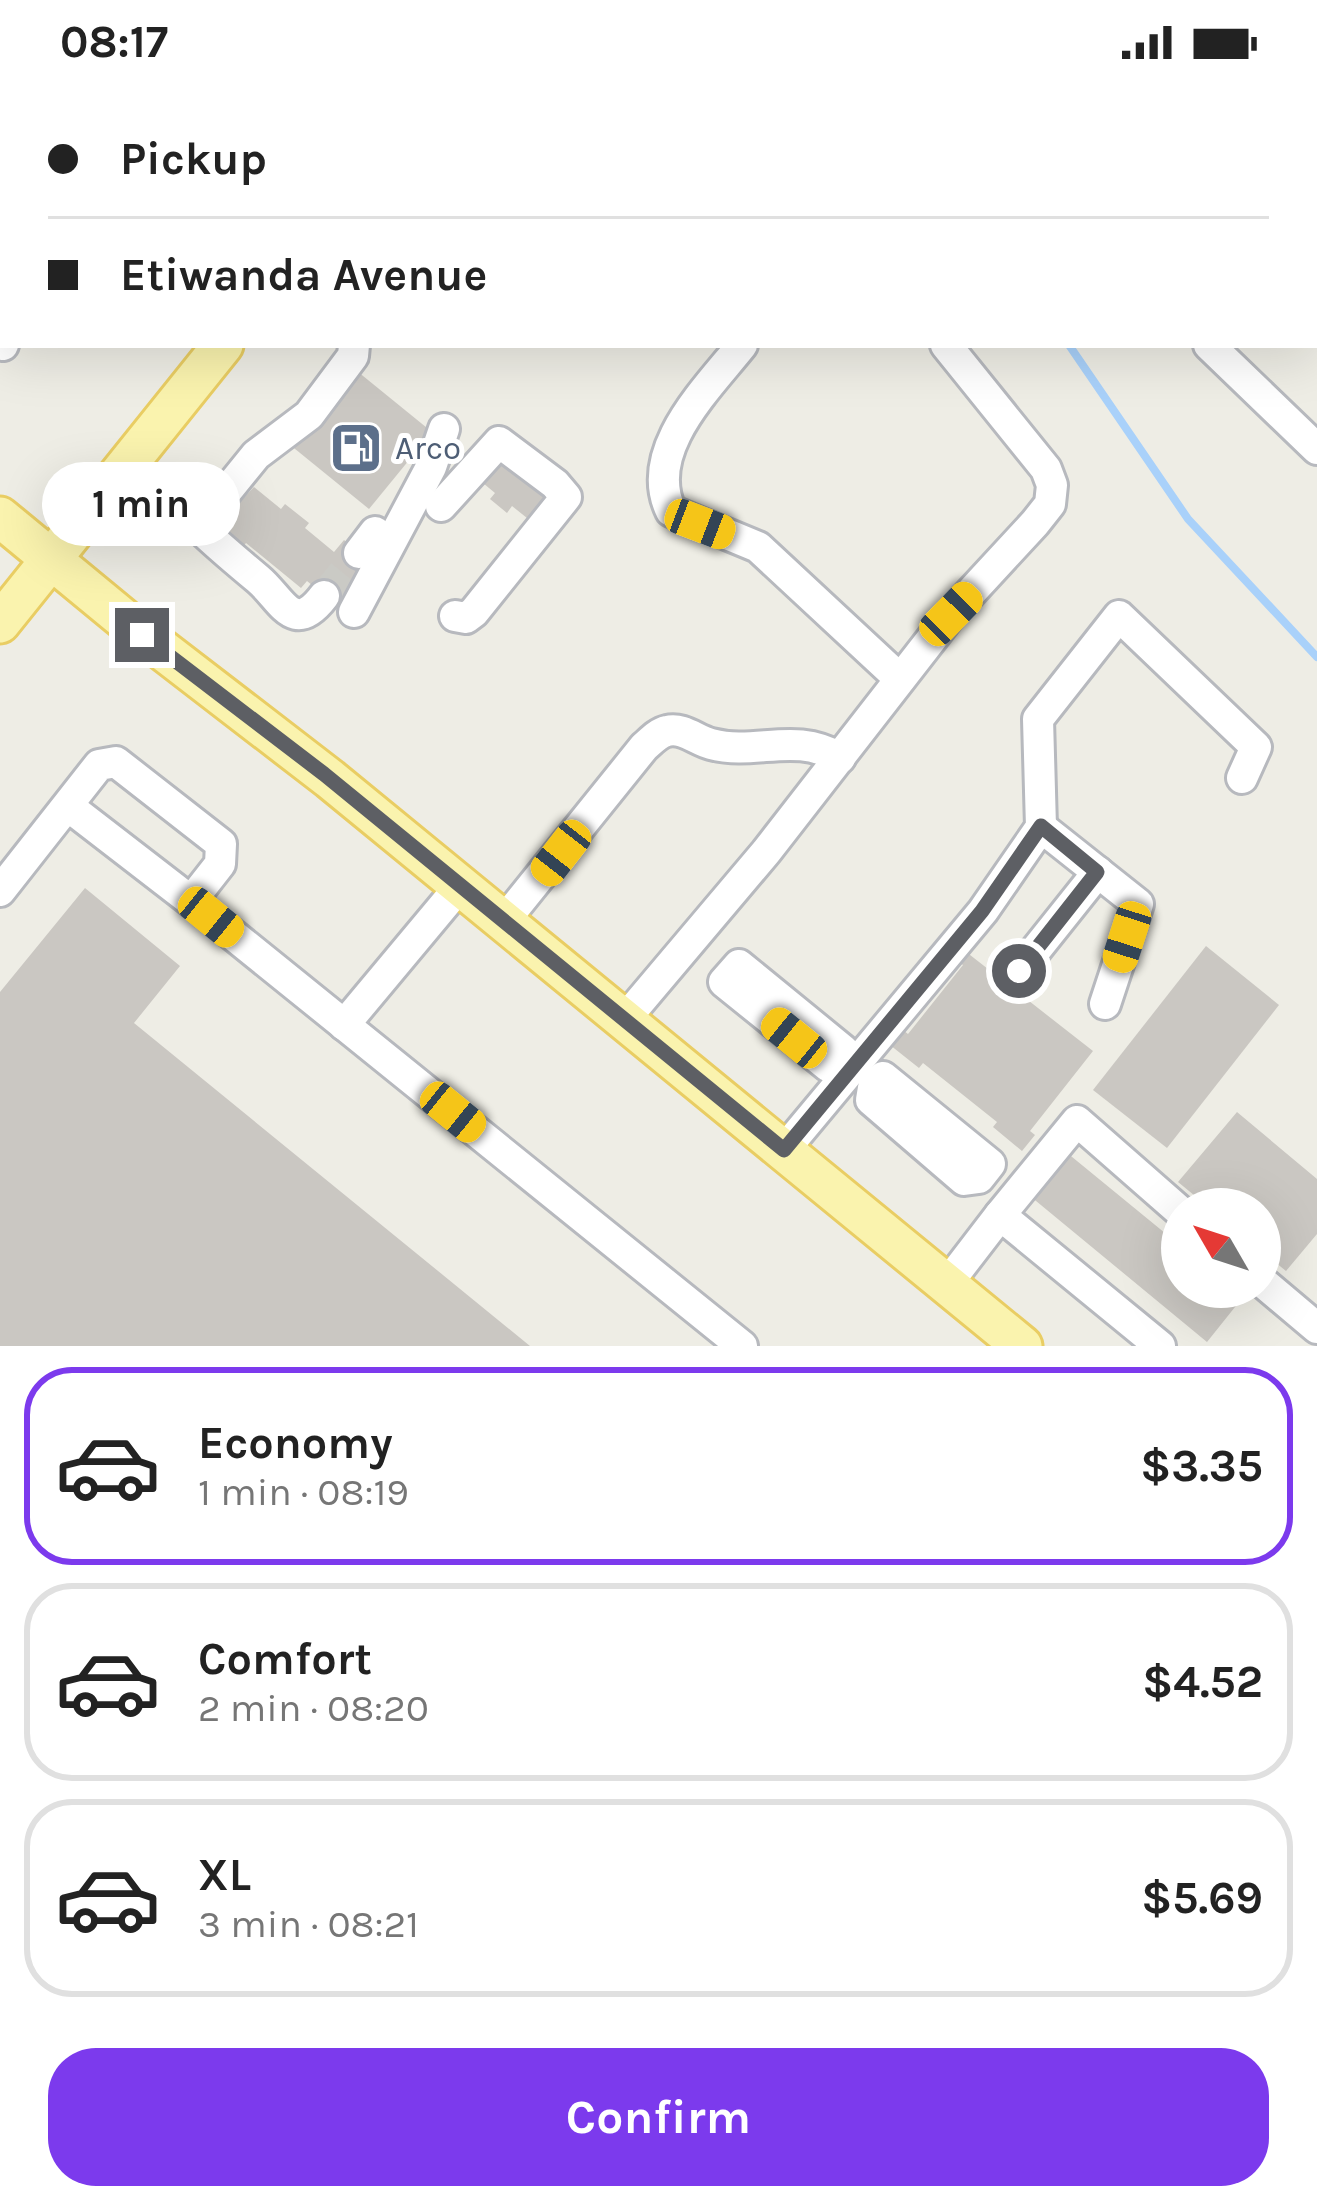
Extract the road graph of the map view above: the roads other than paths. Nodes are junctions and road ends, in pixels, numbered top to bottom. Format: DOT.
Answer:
graph roads {
  1 [pos="221,348"];
  2 [pos="354,348"];
  3 [pos="740,348"];
  4 [pos="948,348"];
  5 [pos="1212,348"];
  6 [pos="444,428"];
  7 [pos="1317,449"];
  8 [pos="441,506"];
  9 [pos="0,518"];
  10 [pos="52,560"];
  11 [pos="324,596"];
  12 [pos="354,612"];
  13 [pos="455,616"];
  14 [pos="0,623"];
  15 [pos="900,679"];
  16 [pos="840,758"];
  17 [pos="1242,778"];
  18 [pos="68,806"];
  19 [pos="1041,826"];
  20 [pos="1097,872"];
  21 [pos="460,886"];
  22 [pos="0,891"];
  23 [pos="191,901"];
  24 [pos="504,921"];
  25 [pos="1019,971"];
  26 [pos="1105,1004"];
  27 [pos="625,1019"];
  28 [pos="344,1024"];
  29 [pos="784,1150"];
  30 [pos="1161,1195"];
  31 [pos="1000,1215"];
  32 [pos="947,1284"];
  33 [pos="1281,1298"];
  34 [pos="1317,1328"];
  35 [pos="742,1346"];
  36 [pos="1022,1346"];
  37 [pos="1160,1346"];
  1 -- 10 [label="main road"];
  2 -- 11 [label="lane"];
  3 -- 15 [label="lane"];
  4 -- 15 [label="lane"];
  5 -- 7 [label="lane"];
  6 -- 12 [label="lane"];
  8 -- 13 [label="lane"];
  9 -- 10 [label="main road"];
  10 -- 14 [label="main road"];
  10 -- 21 [label="main road"];
  15 -- 16 [label="lane"];
  16 -- 24 [label="lane"];
  16 -- 27 [label="lane"];
  17 -- 19 [label="lane"];
  18 -- 22 [label="lane"];
  18 -- 23 [label="lane"];
  18 -- 23 [label="lane"];
  19 -- 20 [label="lane"];
  19 -- 29 [label="lane"];
  20 -- 25 [label="lane"];
  20 -- 26 [label="lane"];
  21 -- 24 [label="main road"];
  21 -- 28 [label="lane"];
  23 -- 28 [label="lane"];
  24 -- 27 [label="main road"];
  27 -- 29 [label="main road"];
  28 -- 35 [label="lane"];
  29 -- 32 [label="main road"];
  30 -- 31 [label="lane"];
  31 -- 32 [label="lane"];
  31 -- 37 [label="lane"];
  32 -- 36 [label="main road"];
  33 -- 34 [label="lane"];
}
